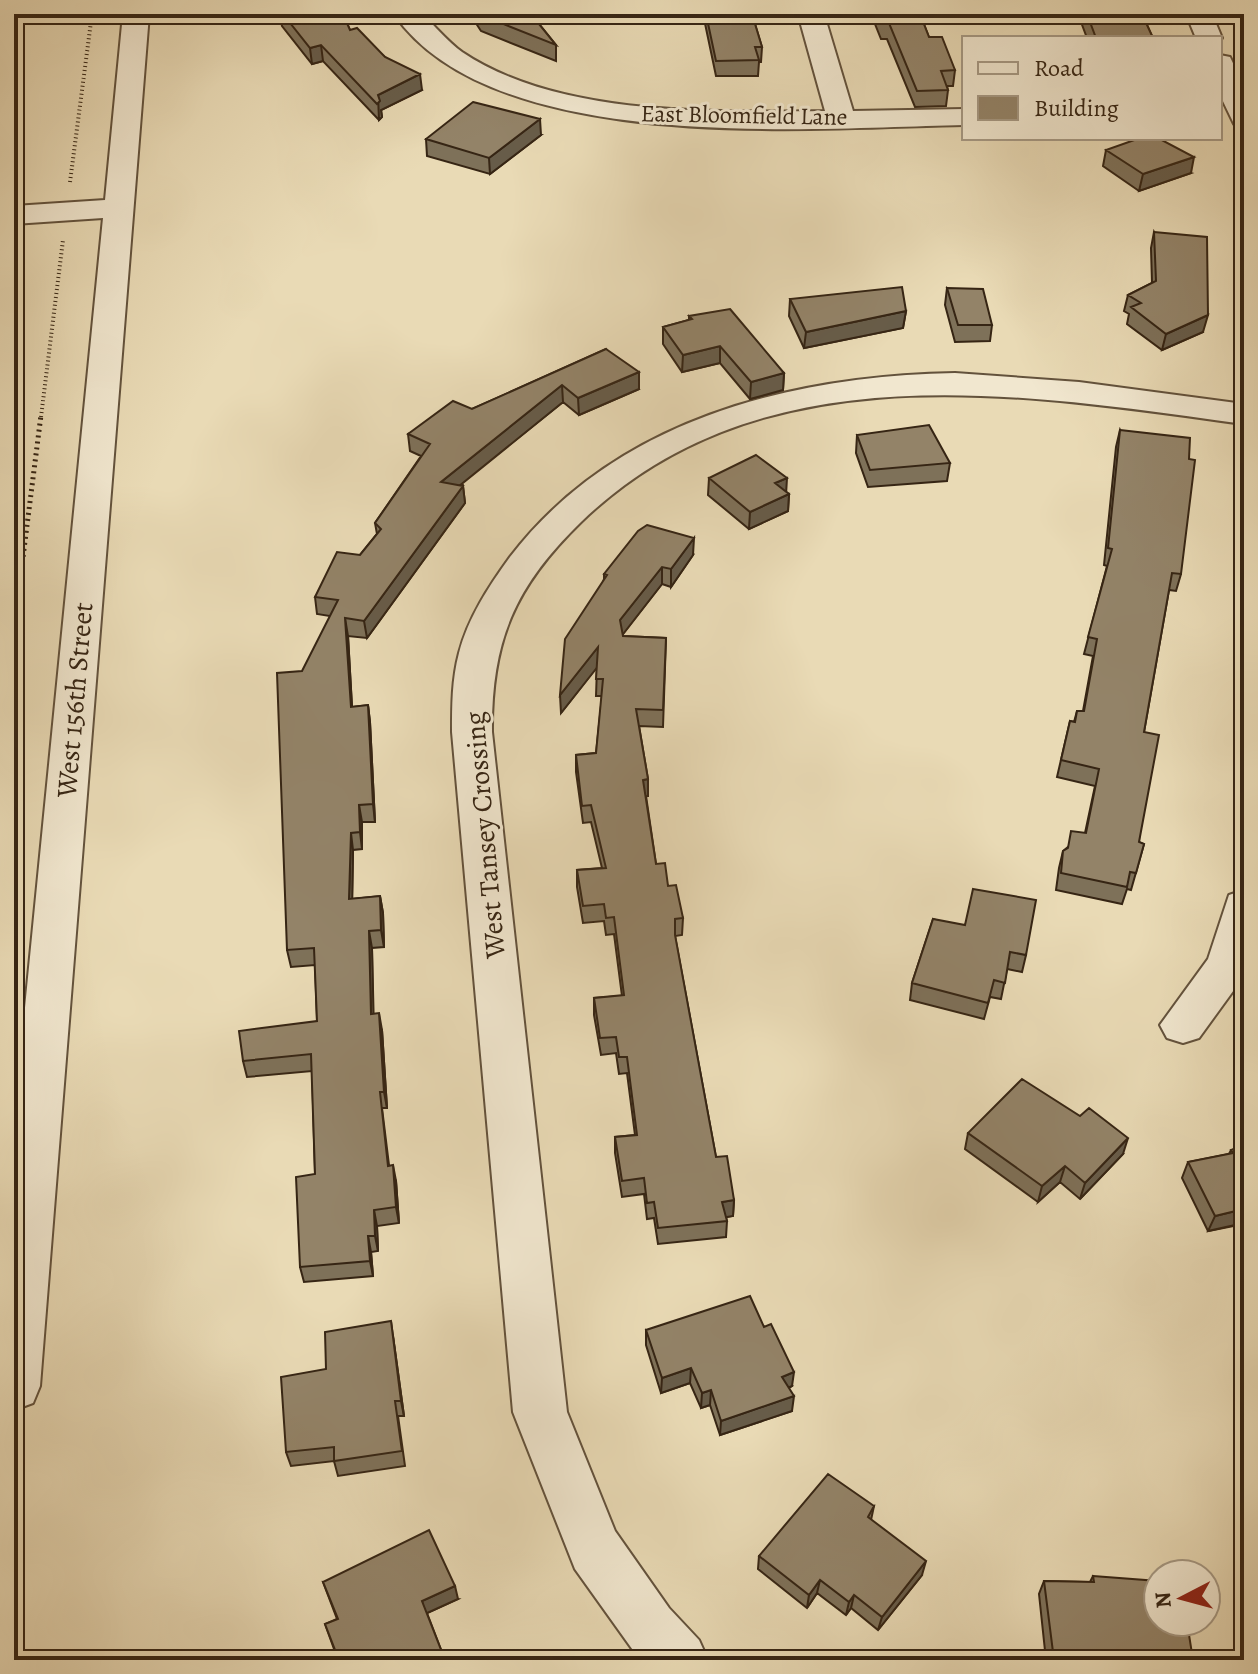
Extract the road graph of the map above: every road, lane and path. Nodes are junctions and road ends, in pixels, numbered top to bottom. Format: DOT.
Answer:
graph roads {
  1 [pos="92,14"];
  2 [pos="136,14"];
  3 [pos="407,14"];
  4 [pos="811,14"];
  5 [pos="1199,14"];
  6 [pos="1208,36"];
  7 [pos="1222,69"];
  8 [pos="1238,116"];
  9 [pos="841,117"];
  10 [pos="962,117"];
  11 [pos="118,208"];
  12 [pos="67,211"];
  13 [pos="14,215"];
  14 [pos="1244,414"];
  15 [pos="14,628"];
  16 [pos="1244,907"];
  17 [pos="1183,1025"];
  18 [pos="14,1386"];
  19 [pos="679,1660"];
  1 -- 12 [label="path"];
  2 -- 11 [label="street, West 156th Street"];
  3 -- 9 [label="street, East Bloomfield Lane"];
  4 -- 9 [label="street"];
  5 -- 6 [label="street"];
  7 -- 8 [label="street"];
  9 -- 10 [label="street, East Bloomfield Lane"];
  11 -- 12 [label="street"];
  11 -- 18 [label="street, West 156th Street"];
  12 -- 13 [label="street"];
  12 -- 15 [label="path"];
  14 -- 19 [label="street, West Tansey Crossing"];
  16 -- 17 [label="street"];
}
